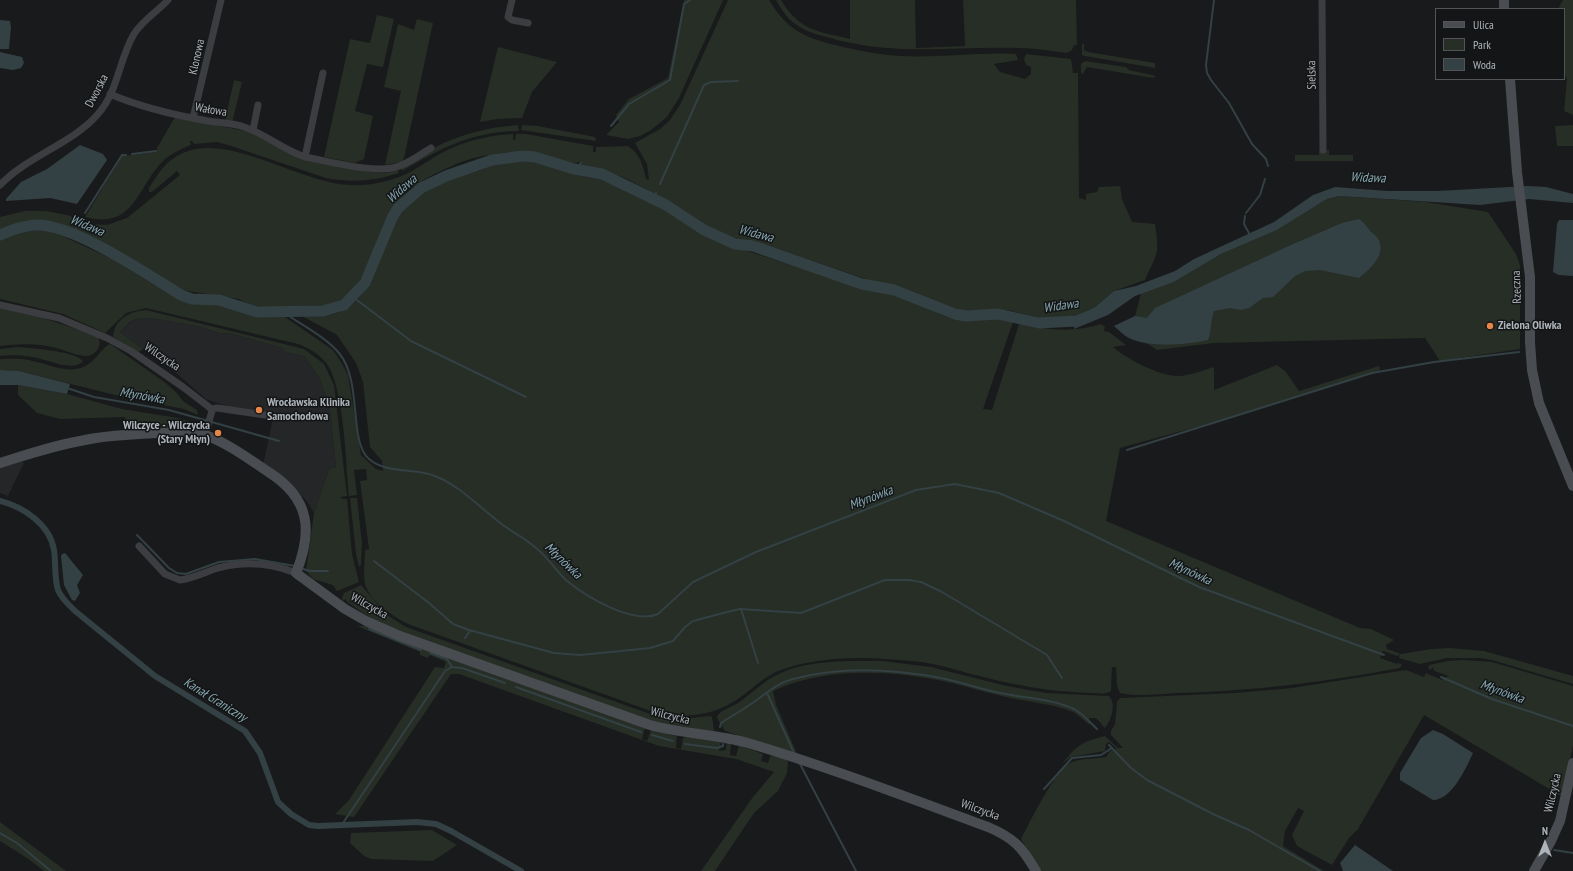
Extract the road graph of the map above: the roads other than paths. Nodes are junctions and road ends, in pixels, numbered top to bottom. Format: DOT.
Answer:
graph roads {
  1 [pos="168,0"];
  2 [pos="220,0"];
  3 [pos="512,0"];
  4 [pos="1322,0"];
  5 [pos="528,23"];
  6 [pos="323,73"];
  7 [pos="1510,80"];
  8 [pos="110,94"];
  9 [pos="258,105"];
  10 [pos="194,118"];
  11 [pos="253,130"];
  12 [pos="432,148"];
  13 [pos="1324,150"];
  14 [pos="305,157"];
  15 [pos="0,185"];
  16 [pos="0,305"];
  17 [pos="211,412"];
  18 [pos="265,415"];
  19 [pos="206,431"];
  20 [pos="0,463"];
  21 [pos="1573,486"];
  22 [pos="139,546"];
  23 [pos="296,573"];
  24 [pos="1573,763"];
  25 [pos="1036,871"];
  26 [pos="1534,871"];
  1 -- 8 [label="street, Dworska"];
  2 -- 10 [label="street, Klonowa"];
  3 -- 5 [label="street"];
  4 -- 13 [label="street, Sielska"];
  6 -- 14 [label="street"];
  7 -- 21 [label="street, Rzeczna"];
  8 -- 10 [label="street, Wałowa"];
  8 -- 15 [label="street, Dworska"];
  9 -- 11 [label="street"];
  10 -- 11 [label="street, Wałowa"];
  11 -- 14 [label="street, Wałowa"];
  12 -- 14 [label="street, Wałowa"];
  16 -- 17 [label="street, Wilczycka"];
  17 -- 18 [label="street"];
  17 -- 19 [label="street"];
  19 -- 20 [label="street"];
  19 -- 23 [label="street"];
  22 -- 23 [label="street, Wilczycka"];
  23 -- 25 [label="street, Wilczycka"];
  24 -- 26 [label="street, Wilczycka"];
}
